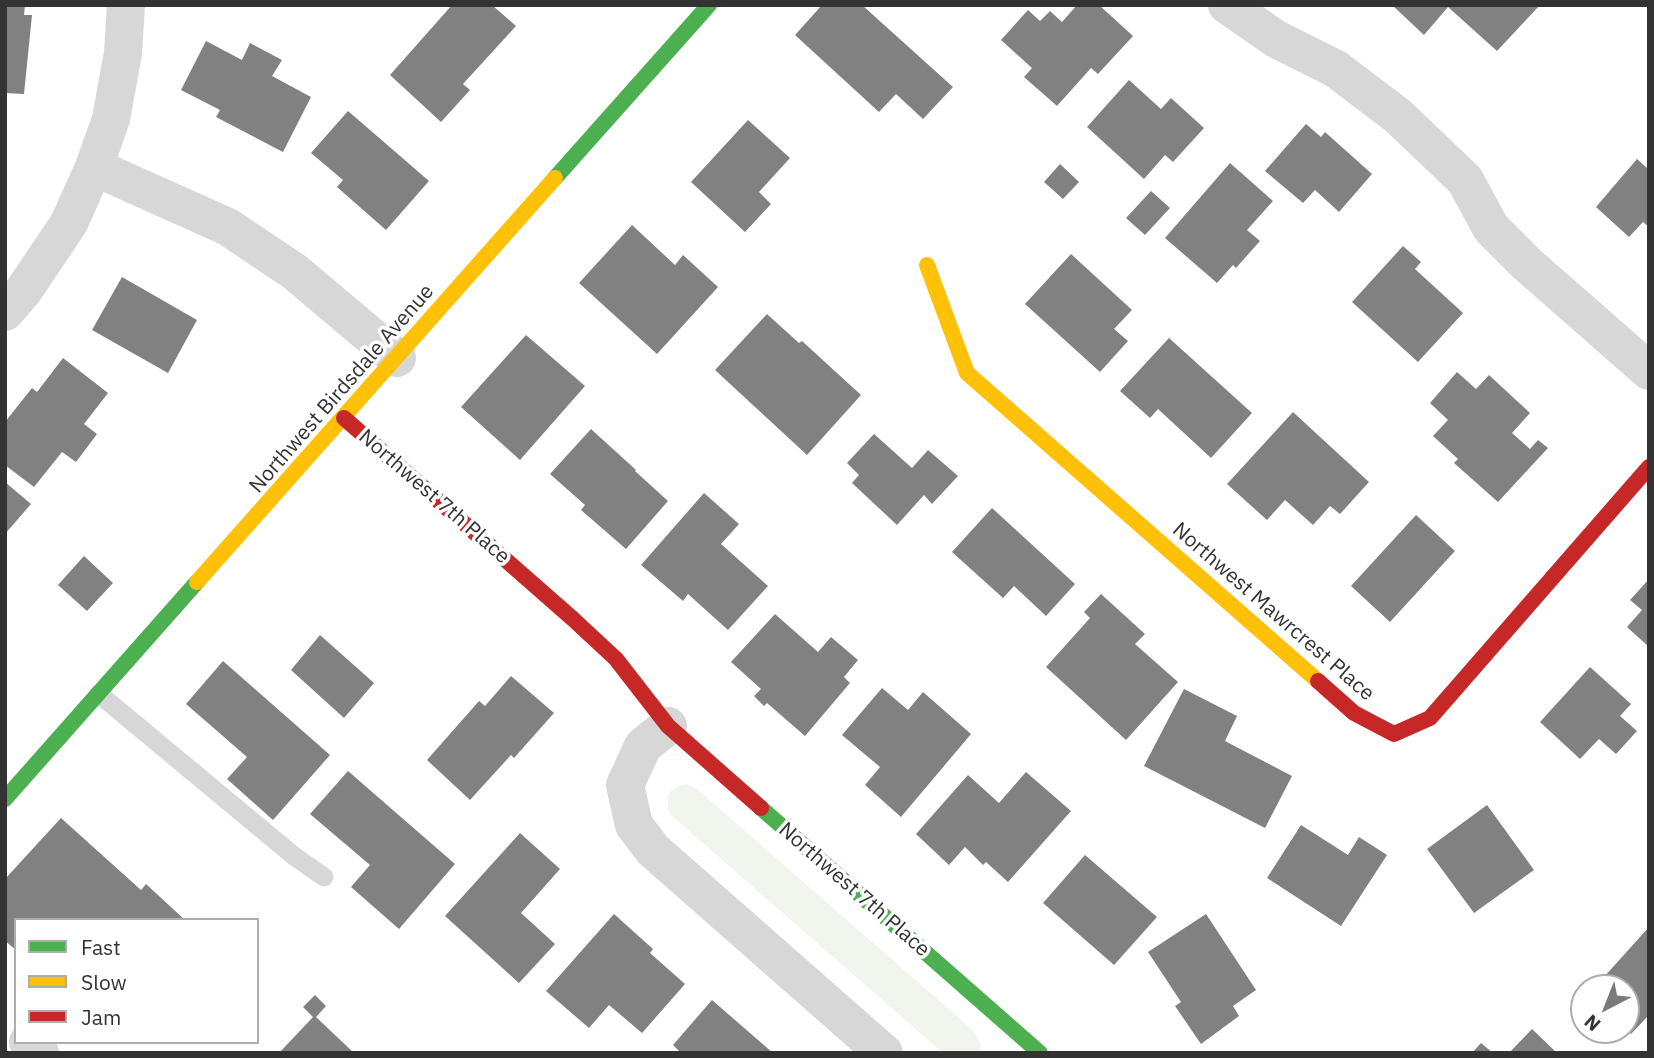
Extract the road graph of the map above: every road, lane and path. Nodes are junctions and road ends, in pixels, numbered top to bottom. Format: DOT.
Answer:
graph roads {
  1 [pos="126,5"];
  2 [pos="709,5"];
  3 [pos="1227,5"];
  4 [pos="94,167"];
  5 [pos="927,265"];
  6 [pos="5,312"];
  7 [pos="397,358"];
  8 [pos="1649,371"];
  9 [pos="344,418"];
  10 [pos="1649,467"];
  11 [pos="99,694"];
  12 [pos="668,726"];
  13 [pos="5,799"];
  14 [pos="324,877"];
  15 [pos="884,1053"];
  16 [pos="1040,1053"];
  1 -- 4 [label="street"];
  2 -- 7 [label="street, Northwest Birdsdale Avenue"];
  3 -- 8 [label="street"];
  4 -- 6 [label="street"];
  4 -- 7 [label="street"];
  5 -- 10 [label="street, Northwest Mawrcrest Place"];
  7 -- 9 [label="street, Northwest Birdsdale Avenue"];
  9 -- 11 [label="street, Northwest Birdsdale Avenue"];
  9 -- 12 [label="street, Northwest 7th Place"];
  11 -- 13 [label="street, Northwest Birdsdale Avenue"];
  11 -- 14 [label="lane"];
  12 -- 15 [label="street"];
  12 -- 16 [label="street, Northwest 7th Place"];
}
